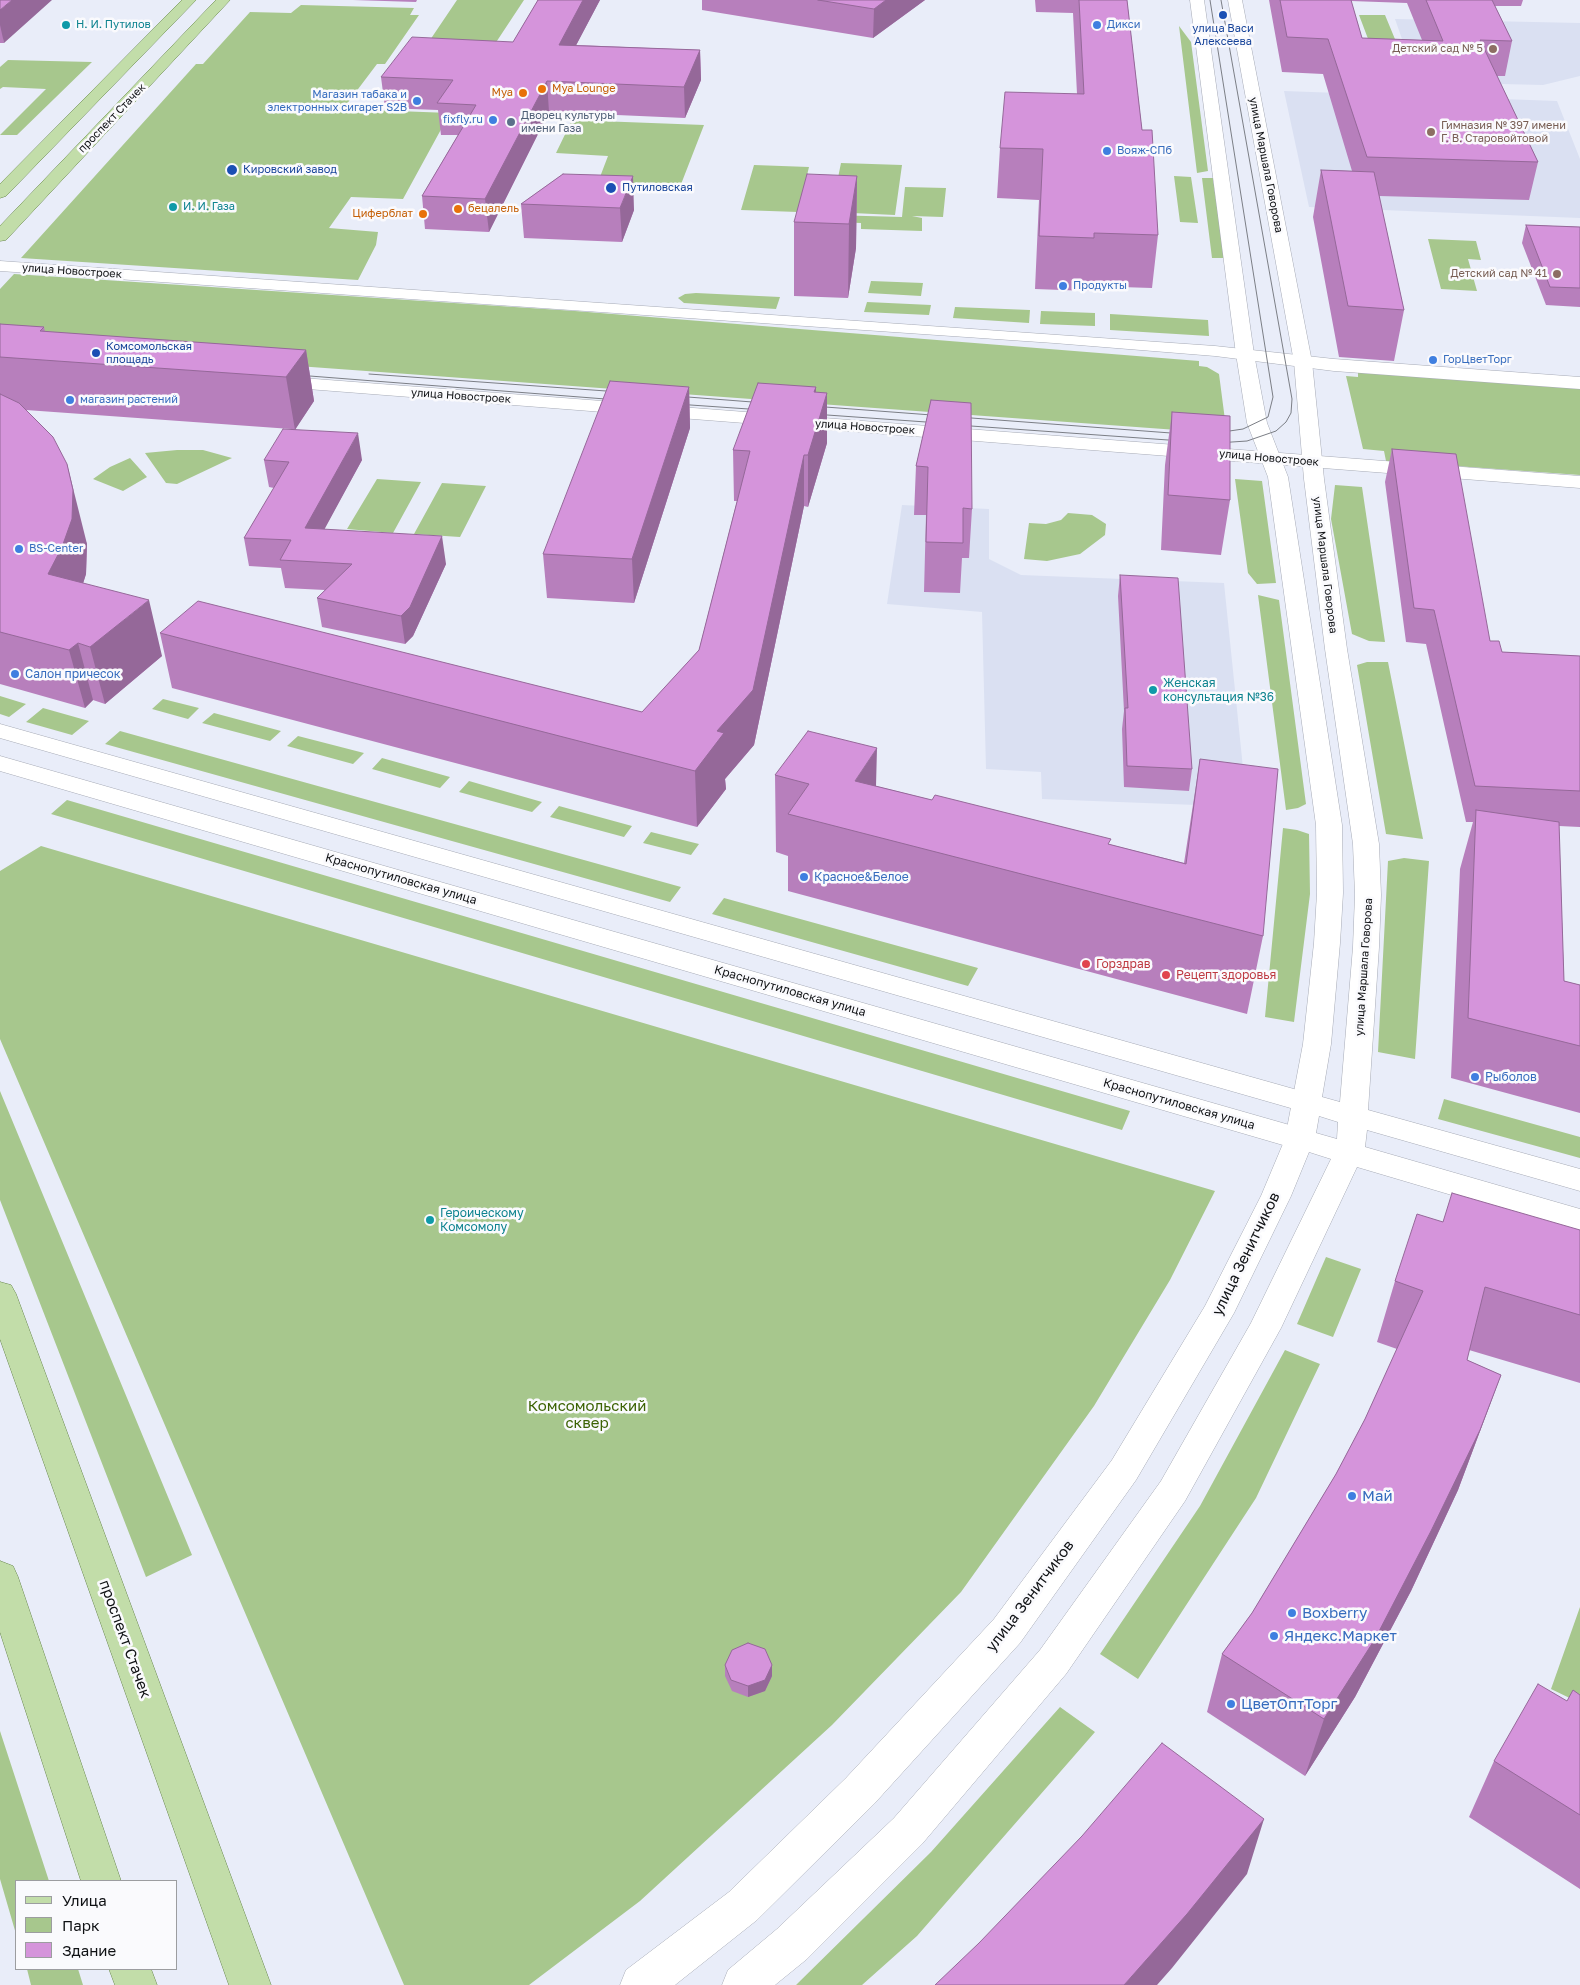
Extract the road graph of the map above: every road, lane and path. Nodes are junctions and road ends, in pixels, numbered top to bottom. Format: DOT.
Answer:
graph roads {
  1 [pos="189,0"];
  2 [pos="224,0"];
  3 [pos="1197,0"];
  4 [pos="1234,0"];
  5 [pos="0,193"];
  6 [pos="0,236"];
  7 [pos="0,266"];
  8 [pos="1244,354"];
  9 [pos="1303,362"];
  10 [pos="255,380"];
  11 [pos="1580,382"];
  12 [pos="1270,458"];
  13 [pos="1312,461"];
  14 [pos="1580,482"];
  15 [pos="0,731"];
  16 [pos="0,763"];
  17 [pos="1304,1121"];
  18 [pos="1352,1135"];
  19 [pos="1580,1180"];
  20 [pos="1580,1221"];
  21 [pos="0,1294"];
  22 [pos="0,1577"];
  23 [pos="101,1880"];
  24 [pos="130,1970"];
  25 [pos="136,1985"];
  26 [pos="250,1985"];
  27 [pos="641,1985"];
  28 [pos="742,1985"];
  1 -- 5 [label="main road"];
  2 -- 6 [label="main road, проспект Стачек"];
  3 -- 8 [label="main road"];
  4 -- 9 [label="main road, улица Маршала Говорова"];
  7 -- 8 [label="main road, улица Новостроек"];
  8 -- 9 [label="main road, улица Новостроек"];
  8 -- 12 [label="main road"];
  9 -- 11 [label="main road, улица Новостроек"];
  9 -- 13 [label="main road, улица Маршала Говорова"];
  10 -- 12 [label="main road, улица Новостроек"];
  12 -- 13 [label="main road, улица Новостроек"];
  12 -- 17 [label="main road"];
  13 -- 14 [label="main road, улица Новостроек"];
  13 -- 18 [label="main road, улица Маршала Говорова"];
  15 -- 17 [label="main road, Краснопутиловская улица"];
  16 -- 17 [label="main road, Краснопутиловская улица"];
  17 -- 18 [label="main road, Краснопутиловская улица"];
  17 -- 27 [label="main road, улица Зенитчиков"];
  18 -- 19 [label="main road, Краснопутиловская улица"];
  18 -- 20 [label="main road, Краснопутиловская улица"];
  18 -- 28 [label="main road"];
  21 -- 26 [label="main road, проспект Стачек"];
  22 -- 23 [label="main road"];
  24 -- 25 [label="main road"];
}
